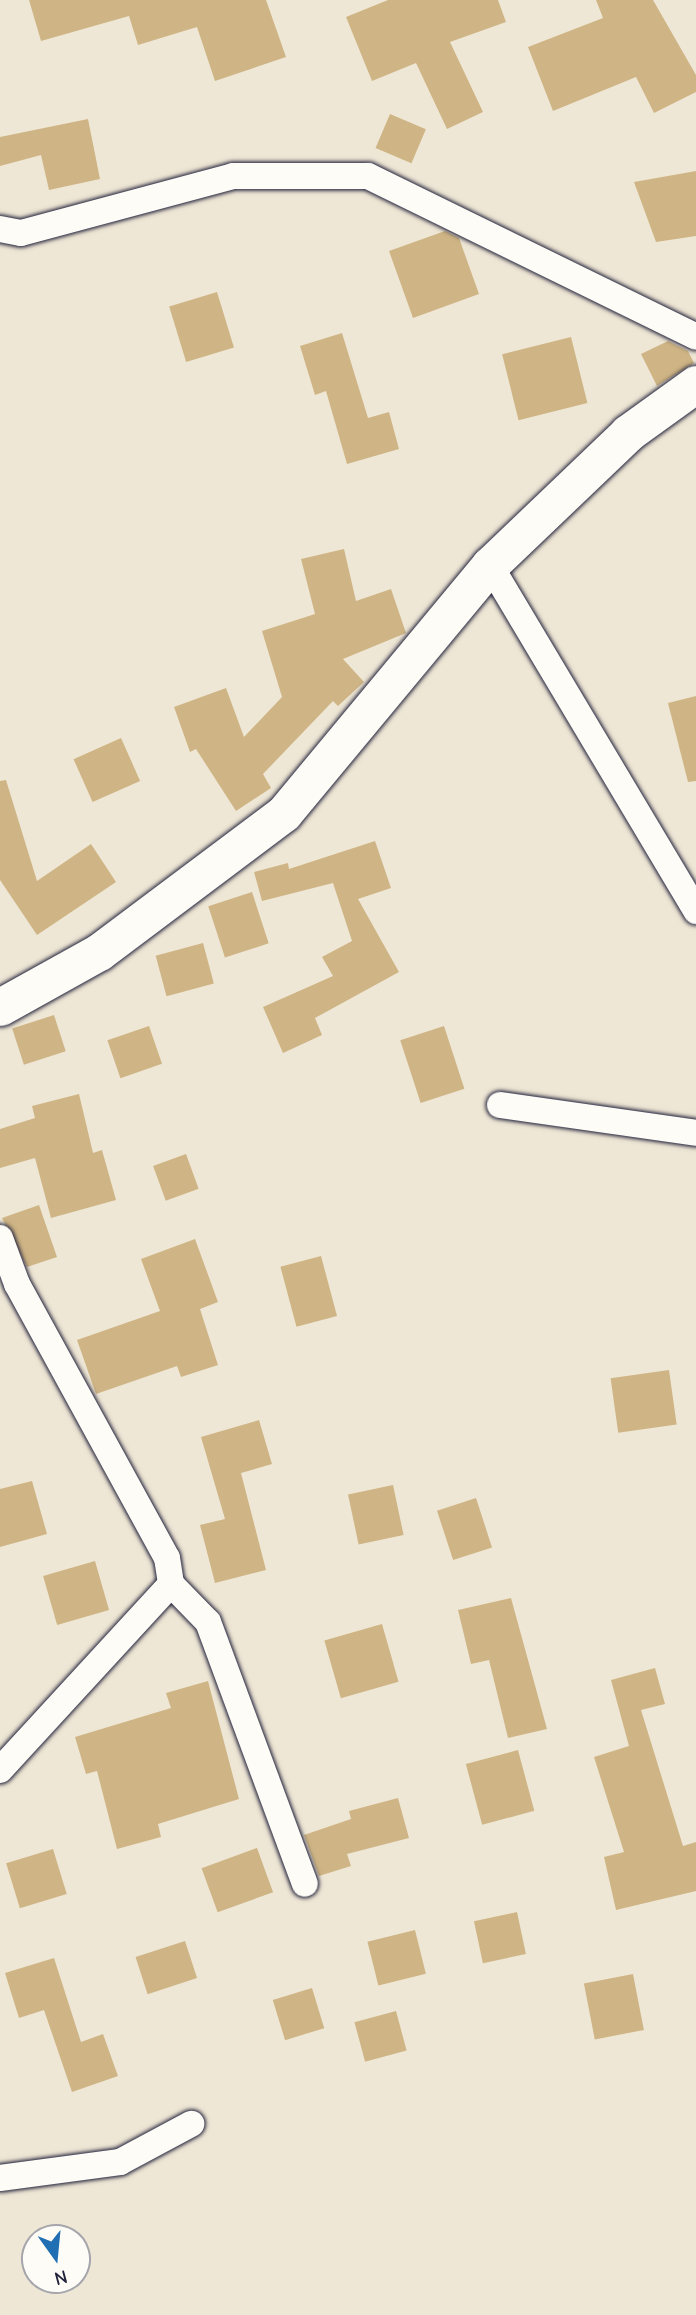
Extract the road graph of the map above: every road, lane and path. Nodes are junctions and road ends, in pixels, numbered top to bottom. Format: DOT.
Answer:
graph roads {
  1 [pos="0,229"];
  2 [pos="696,337"];
  3 [pos="696,384"];
  4 [pos="490,565"];
  5 [pos="696,911"];
  6 [pos="0,1007"];
  7 [pos="500,1105"];
  8 [pos="696,1133"];
  9 [pos="0,1238"];
  10 [pos="171,1584"];
  11 [pos="0,1770"];
  12 [pos="305,1884"];
  13 [pos="191,2124"];
  14 [pos="0,2178"];
  1 -- 2 [label="street"];
  3 -- 4 [label="main road"];
  4 -- 5 [label="street"];
  4 -- 6 [label="main road"];
  7 -- 8 [label="street"];
  9 -- 10 [label="street"];
  10 -- 11 [label="street"];
  10 -- 12 [label="street"];
  13 -- 14 [label="street"];
}
